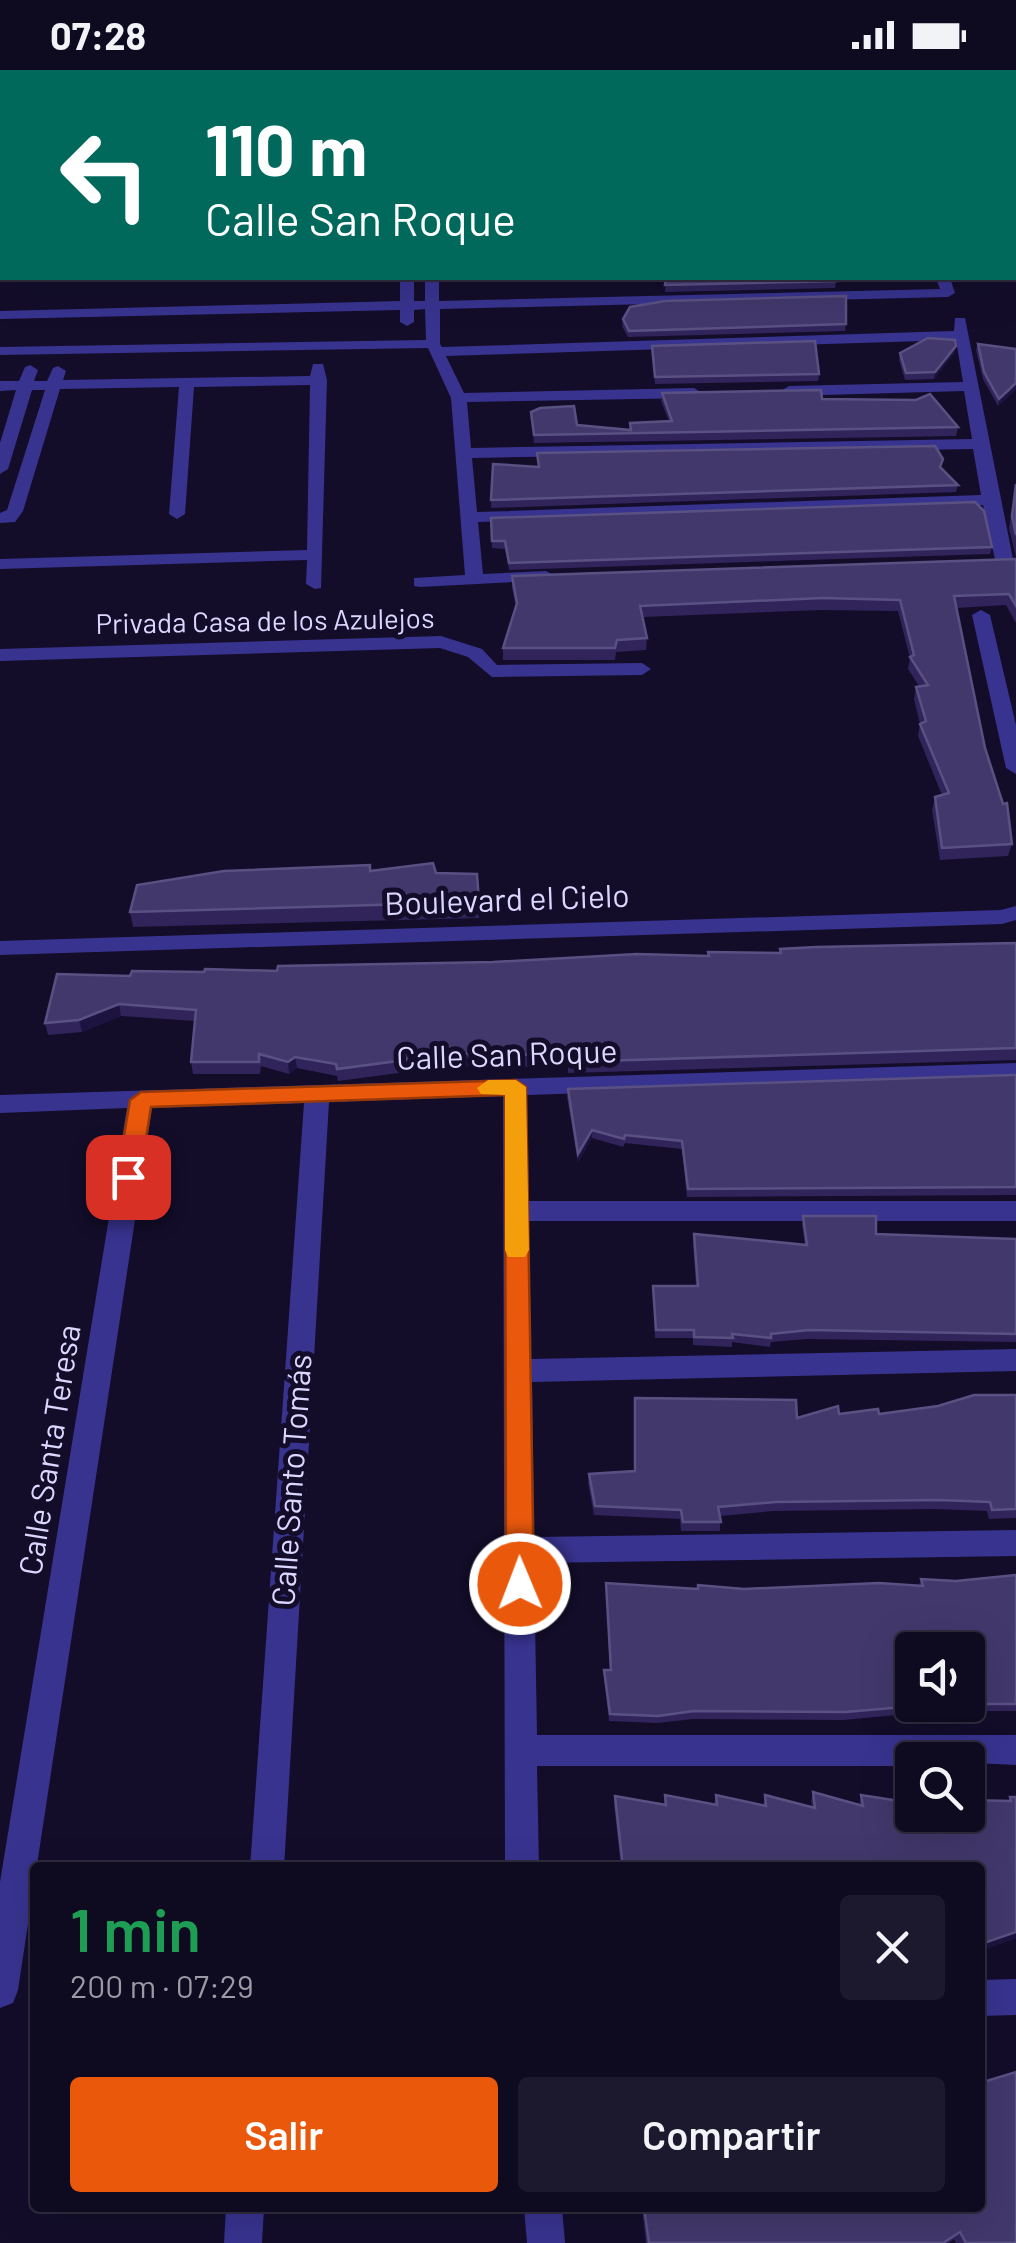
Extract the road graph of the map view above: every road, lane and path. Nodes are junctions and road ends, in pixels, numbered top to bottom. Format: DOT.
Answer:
graph roads {
  1 [pos="407,280"];
  2 [pos="432,280"];
  3 [pos="946,285"];
  4 [pos="406,305"];
  5 [pos="432,305"];
  6 [pos="0,314"];
  7 [pos="407,338"];
  8 [pos="0,340"];
  9 [pos="132,343"];
  10 [pos="435,343"];
  11 [pos="34,350"];
  12 [pos="64,350"];
  13 [pos="0,351"];
  14 [pos="317,357"];
  15 [pos="319,380"];
  16 [pos="187,383"];
  17 [pos="54,385"];
  18 [pos="0,386"];
  19 [pos="26,386"];
  20 [pos="973,386"];
  21 [pos="775,391"];
  22 [pos="716,392"];
  23 [pos="459,398"];
  24 [pos="980,444"];
  25 [pos="35,449"];
  26 [pos="6,450"];
  27 [pos="463,453"];
  28 [pos="0,470"];
  29 [pos="990,500"];
  30 [pos="176,514"];
  31 [pos="468,517"];
  32 [pos="0,518"];
  33 [pos="314,554"];
  34 [pos="0,564"];
  35 [pos="1002,564"];
  36 [pos="573,575"];
  37 [pos="474,578"];
  38 [pos="420,582"];
  39 [pos="314,584"];
  40 [pos="981,616"];
  41 [pos="0,654"];
  42 [pos="642,669"];
  43 [pos="1016,768"];
  44 [pos="1016,913"];
  45 [pos="0,948"];
  46 [pos="1016,1071"];
  47 [pos="516,1087"];
  48 [pos="317,1094"];
  49 [pos="141,1100"];
  50 [pos="0,1104"];
  51 [pos="516,1211"];
  52 [pos="1016,1211"];
  53 [pos="1016,1360"];
  54 [pos="518,1371"];
  55 [pos="1016,1543"];
  56 [pos="520,1550"];
  57 [pos="1016,1750"];
  58 [pos="521,1751"];
  59 [pos="267,1862"];
  60 [pos="522,1862"];
  61 [pos="0,1990"];
  62 [pos="1016,1997"];
  63 [pos="985,1998"];
  64 [pos="246,2212"];
  65 [pos="543,2212"];
  66 [pos="243,2243"];
  67 [pos="546,2243"];
  1 -- 4 [label="street"];
  2 -- 5 [label="street"];
  3 -- 5 [label="street"];
  4 -- 5 [label="street"];
  4 -- 6 [label="street"];
  4 -- 7 [label="street"];
  5 -- 10 [label="street"];
  7 -- 9 [label="street"];
  7 -- 10 [label="street"];
  8 -- 9 [label="street"];
  9 -- 12 [label="street"];
  10 -- 20 [label="street"];
  10 -- 23 [label="street"];
  11 -- 12 [label="street"];
  11 -- 13 [label="street"];
  11 -- 19 [label="street"];
  12 -- 17 [label="street"];
  14 -- 15 [label="street"];
  15 -- 16 [label="street"];
  15 -- 33 [label="street"];
  16 -- 17 [label="street"];
  16 -- 30 [label="street"];
  17 -- 19 [label="street"];
  17 -- 25 [label="street"];
  18 -- 19 [label="street"];
  19 -- 26 [label="street"];
  20 -- 21 [label="street"];
  20 -- 24 [label="street"];
  22 -- 23 [label="street"];
  23 -- 27 [label="street"];
  24 -- 27 [label="street"];
  24 -- 29 [label="street"];
  25 -- 26 [label="street"];
  25 -- 32 [label="street"];
  26 -- 28 [label="street"];
  27 -- 31 [label="street"];
  29 -- 31 [label="street"];
  29 -- 35 [label="street"];
  31 -- 37 [label="street"];
  33 -- 34 [label="street"];
  33 -- 39 [label="street"];
  36 -- 37 [label="street"];
  37 -- 38 [label="street"];
  40 -- 43 [label="street"];
  41 -- 42 [label="street, Privada Casa de los Azulejos"];
  44 -- 45 [label="street, Boulevard el Cielo"];
  46 -- 47 [label="street, Calle San Roque"];
  47 -- 48 [label="street, Calle San Roque"];
  47 -- 51 [label="street"];
  48 -- 49 [label="street, Calle San Roque"];
  48 -- 59 [label="street, Calle Santo Tomás"];
  49 -- 50 [label="street, Calle San Roque"];
  49 -- 61 [label="street, Calle Santa Teresa"];
  51 -- 52 [label="street"];
  51 -- 54 [label="street"];
  53 -- 54 [label="street"];
  54 -- 56 [label="street"];
  55 -- 56 [label="street"];
  56 -- 58 [label="street"];
  57 -- 58 [label="street"];
  58 -- 60 [label="street"];
  62 -- 63 [label="street"];
  64 -- 66 [label="street"];
  65 -- 67 [label="street"];
}
